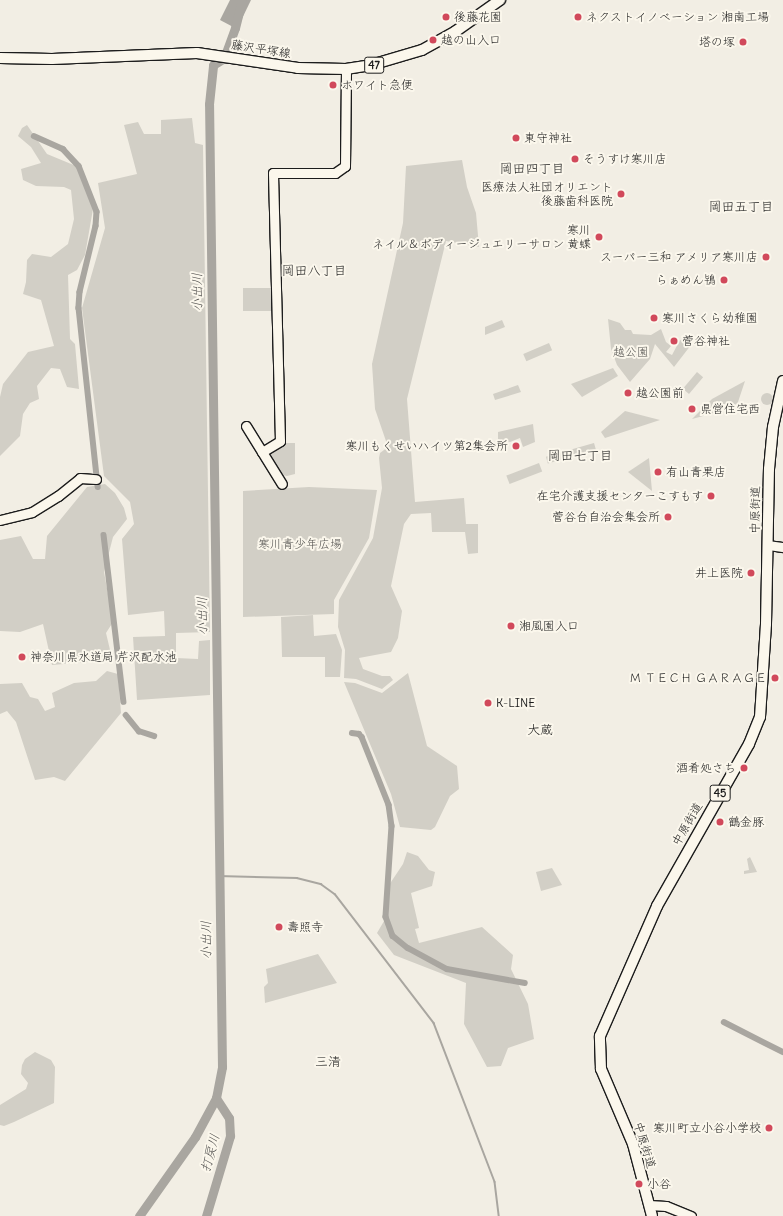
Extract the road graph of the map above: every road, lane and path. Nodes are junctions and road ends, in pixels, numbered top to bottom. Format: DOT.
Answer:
graph roads {
  1 [pos="500,0"];
  2 [pos="0,58"];
  3 [pos="346,69"];
  4 [pos="783,382"];
  5 [pos="246,426"];
  6 [pos="262,452"];
  7 [pos="96,479"];
  8 [pos="282,484"];
  9 [pos="0,520"];
  10 [pos="768,545"];
  11 [pos="783,547"];
  12 [pos="649,1205"];
  13 [pos="652,1216"];
  14 [pos="691,1216"];
  1 -- 3 [label="main road, 藤沢平塚線 / 47"];
  2 -- 3 [label="main road, 藤沢平塚線 / 47"];
  3 -- 6 [label="street"];
  4 -- 10 [label="main road, 中原街道 / 45"];
  5 -- 6 [label="street"];
  6 -- 8 [label="street"];
  7 -- 9 [label="street"];
  10 -- 11 [label="street"];
  10 -- 12 [label="main road, 中原街道 / 45"];
  12 -- 13 [label="main road, 中原街道 / 45"];
  12 -- 14 [label="street"];
}
